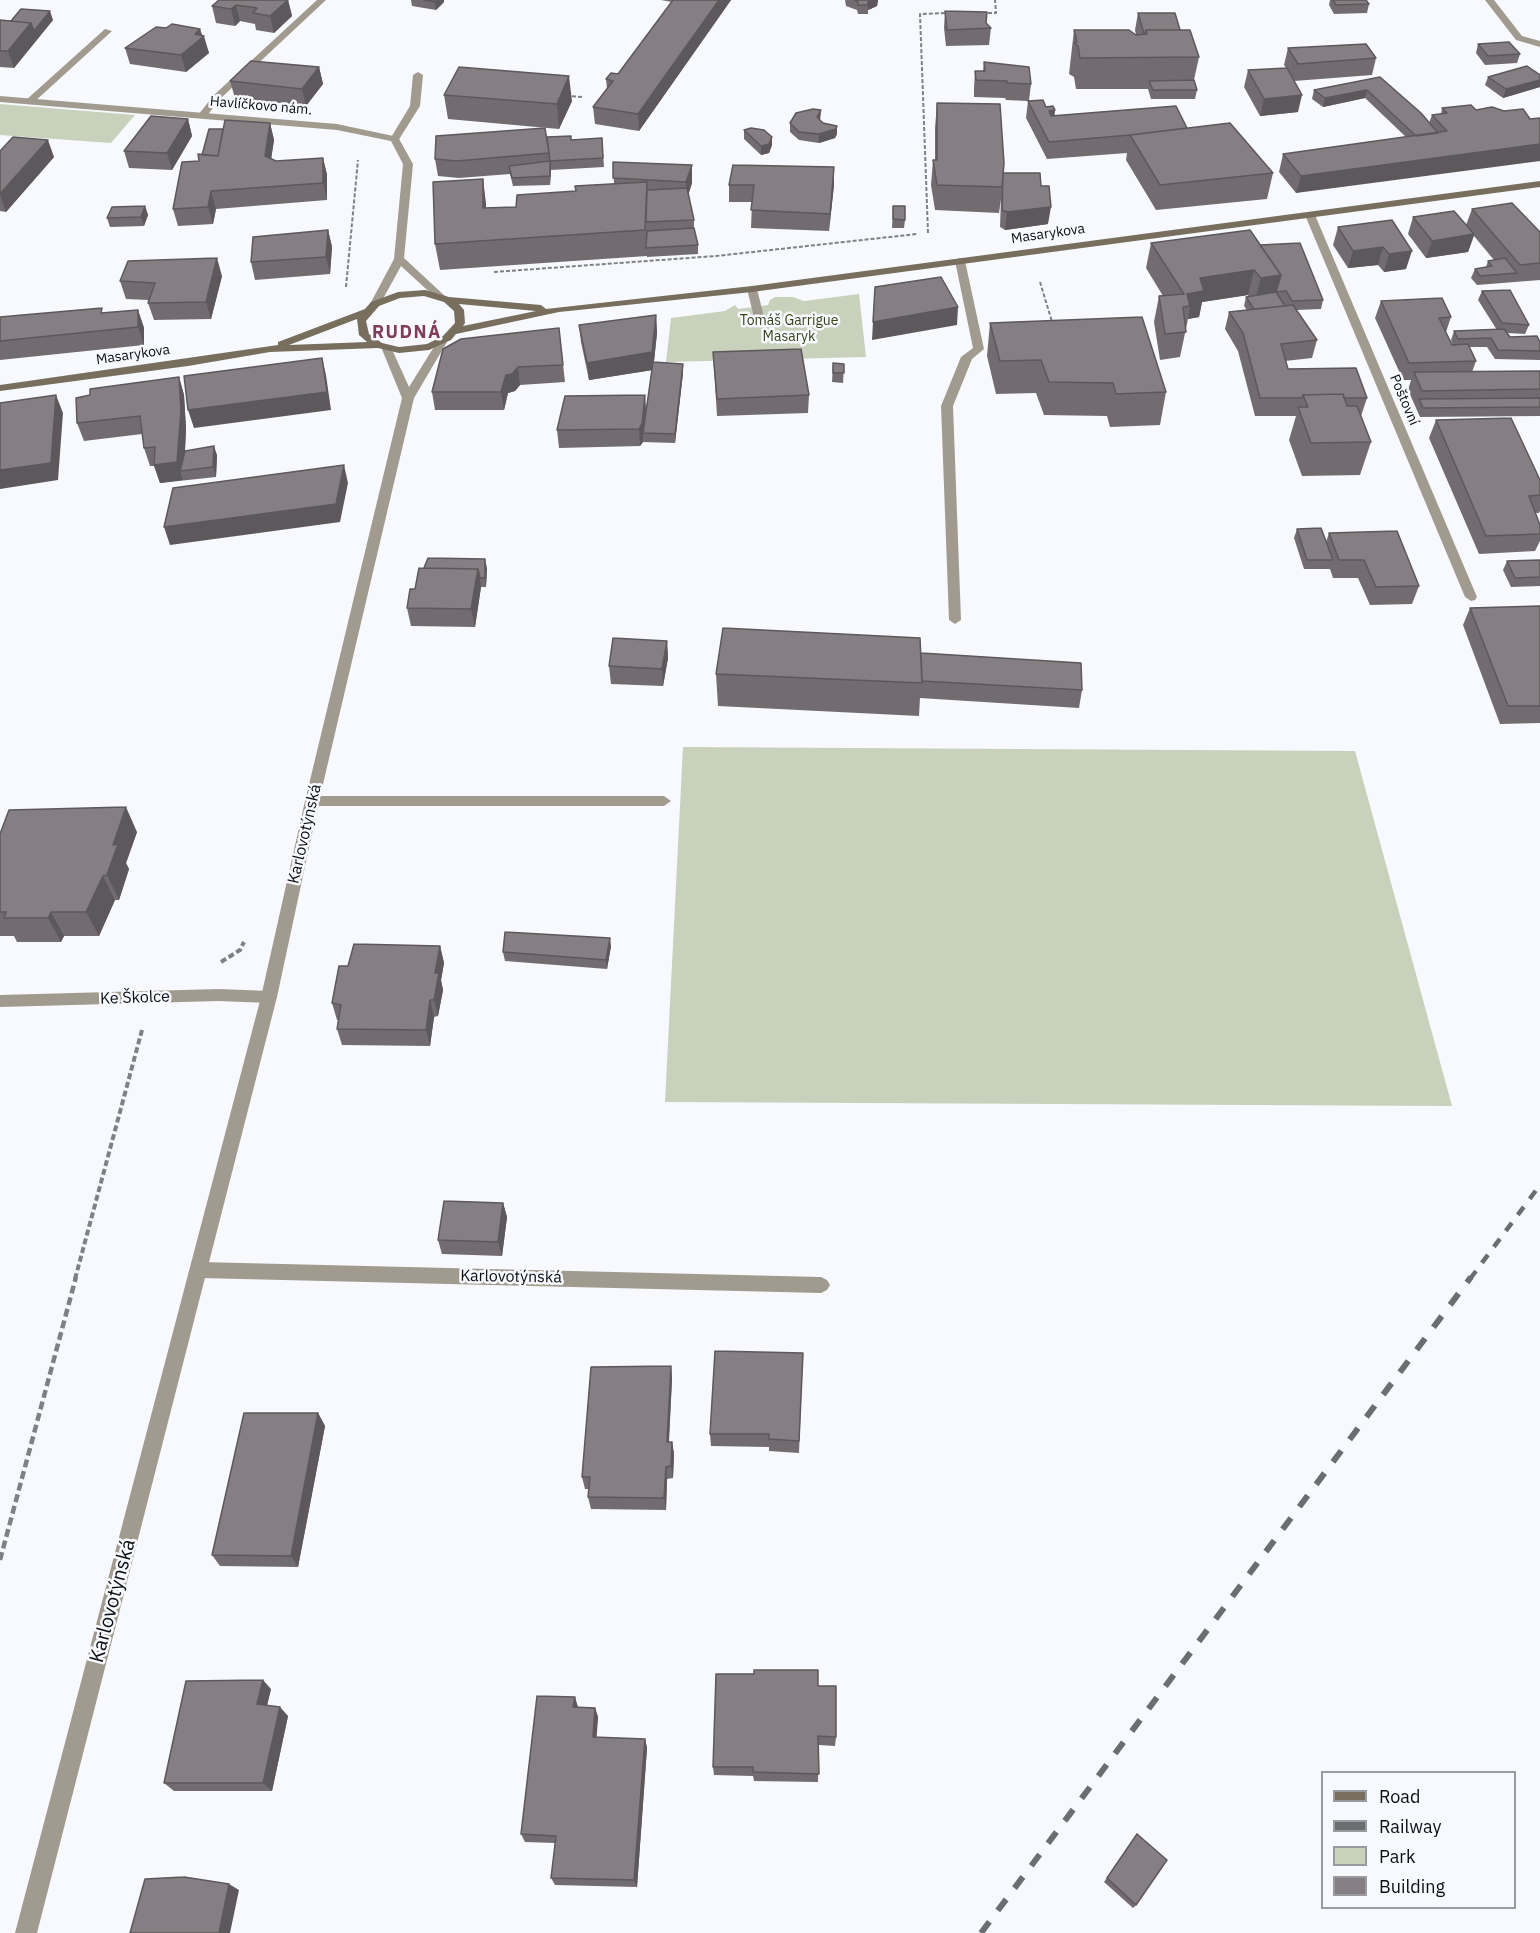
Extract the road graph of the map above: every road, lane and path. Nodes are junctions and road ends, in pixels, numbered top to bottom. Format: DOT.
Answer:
graph roads {
  1 [pos="322,0"];
  2 [pos="995,0"];
  3 [pos="1489,0"];
  4 [pos="952,13"];
  5 [pos="974,13"];
  6 [pos="108,31"];
  7 [pos="1540,44"];
  8 [pos="418,75"];
  9 [pos="561,96"];
  10 [pos="583,97"];
  11 [pos="0,99"];
  12 [pos="29,102"];
  13 [pos="203,115"];
  14 [pos="394,139"];
  15 [pos="358,152"];
  16 [pos="1540,184"];
  17 [pos="1310,215"];
  18 [pos="399,259"];
  19 [pos="960,261"];
  20 [pos="489,272"];
  21 [pos="1040,282"];
  22 [pos="752,289"];
  23 [pos="342,295"];
  24 [pos="444,298"];
  25 [pos="370,308"];
  26 [pos="559,309"];
  27 [pos="759,318"];
  28 [pos="1054,327"];
  29 [pos="455,331"];
  30 [pos="441,342"];
  31 [pos="382,346"];
  32 [pos="270,349"];
  33 [pos="0,388"];
  34 [pos="408,398"];
  35 [pos="1471,597"];
  36 [pos="955,620"];
  37 [pos="312,801"];
  38 [pos="664,801"];
  39 [pos="269,997"];
  40 [pos="151,998"];
  41 [pos="0,1001"];
  42 [pos="200,1270"];
  43 [pos="821,1285"];
  44 [pos="0,1560"];
  45 [pos="26,1933"];
  1 -- 13 [label="street"];
  2 -- 5 [label="path"];
  3 -- 7 [label="street"];
  4 -- 20 [label="path"];
  6 -- 12 [label="street"];
  8 -- 14 [label="street"];
  9 -- 10 [label="path"];
  11 -- 12 [label="street, Havlíčkovo nám."];
  12 -- 13 [label="street, Havlíčkovo nám."];
  13 -- 14 [label="street, Havlíčkovo nám."];
  14 -- 18 [label="street"];
  15 -- 23 [label="path"];
  16 -- 17 [label="main road, Masarykova"];
  17 -- 19 [label="main road, Masarykova"];
  17 -- 35 [label="street, Poštovní"];
  18 -- 24 [label="street"];
  18 -- 25 [label="street"];
  19 -- 22 [label="main road, Masarykova"];
  19 -- 36 [label="street"];
  21 -- 28 [label="path"];
  22 -- 26 [label="main road, Masarykova"];
  22 -- 27 [label="street"];
  24 -- 25 [label="main road"];
  24 -- 26 [label="main road"];
  24 -- 29 [label="main road"];
  25 -- 31 [label="main road"];
  25 -- 32 [label="main road"];
  26 -- 29 [label="main road"];
  29 -- 30 [label="main road"];
  30 -- 31 [label="main road"];
  30 -- 34 [label="street, Karlovotýnská"];
  31 -- 32 [label="main road"];
  31 -- 34 [label="street"];
  32 -- 33 [label="main road, Masarykova"];
  34 -- 37 [label="street, Karlovotýnská"];
  37 -- 38 [label="street"];
  37 -- 39 [label="street, Karlovotýnská"];
  39 -- 40 [label="street, Ke Školce"];
  39 -- 42 [label="street, Karlovotýnská"];
  40 -- 41 [label="street, Ke Školce"];
  40 -- 44 [label="path"];
  42 -- 43 [label="street, Karlovotýnská"];
  42 -- 45 [label="street, Karlovotýnská"];
}
